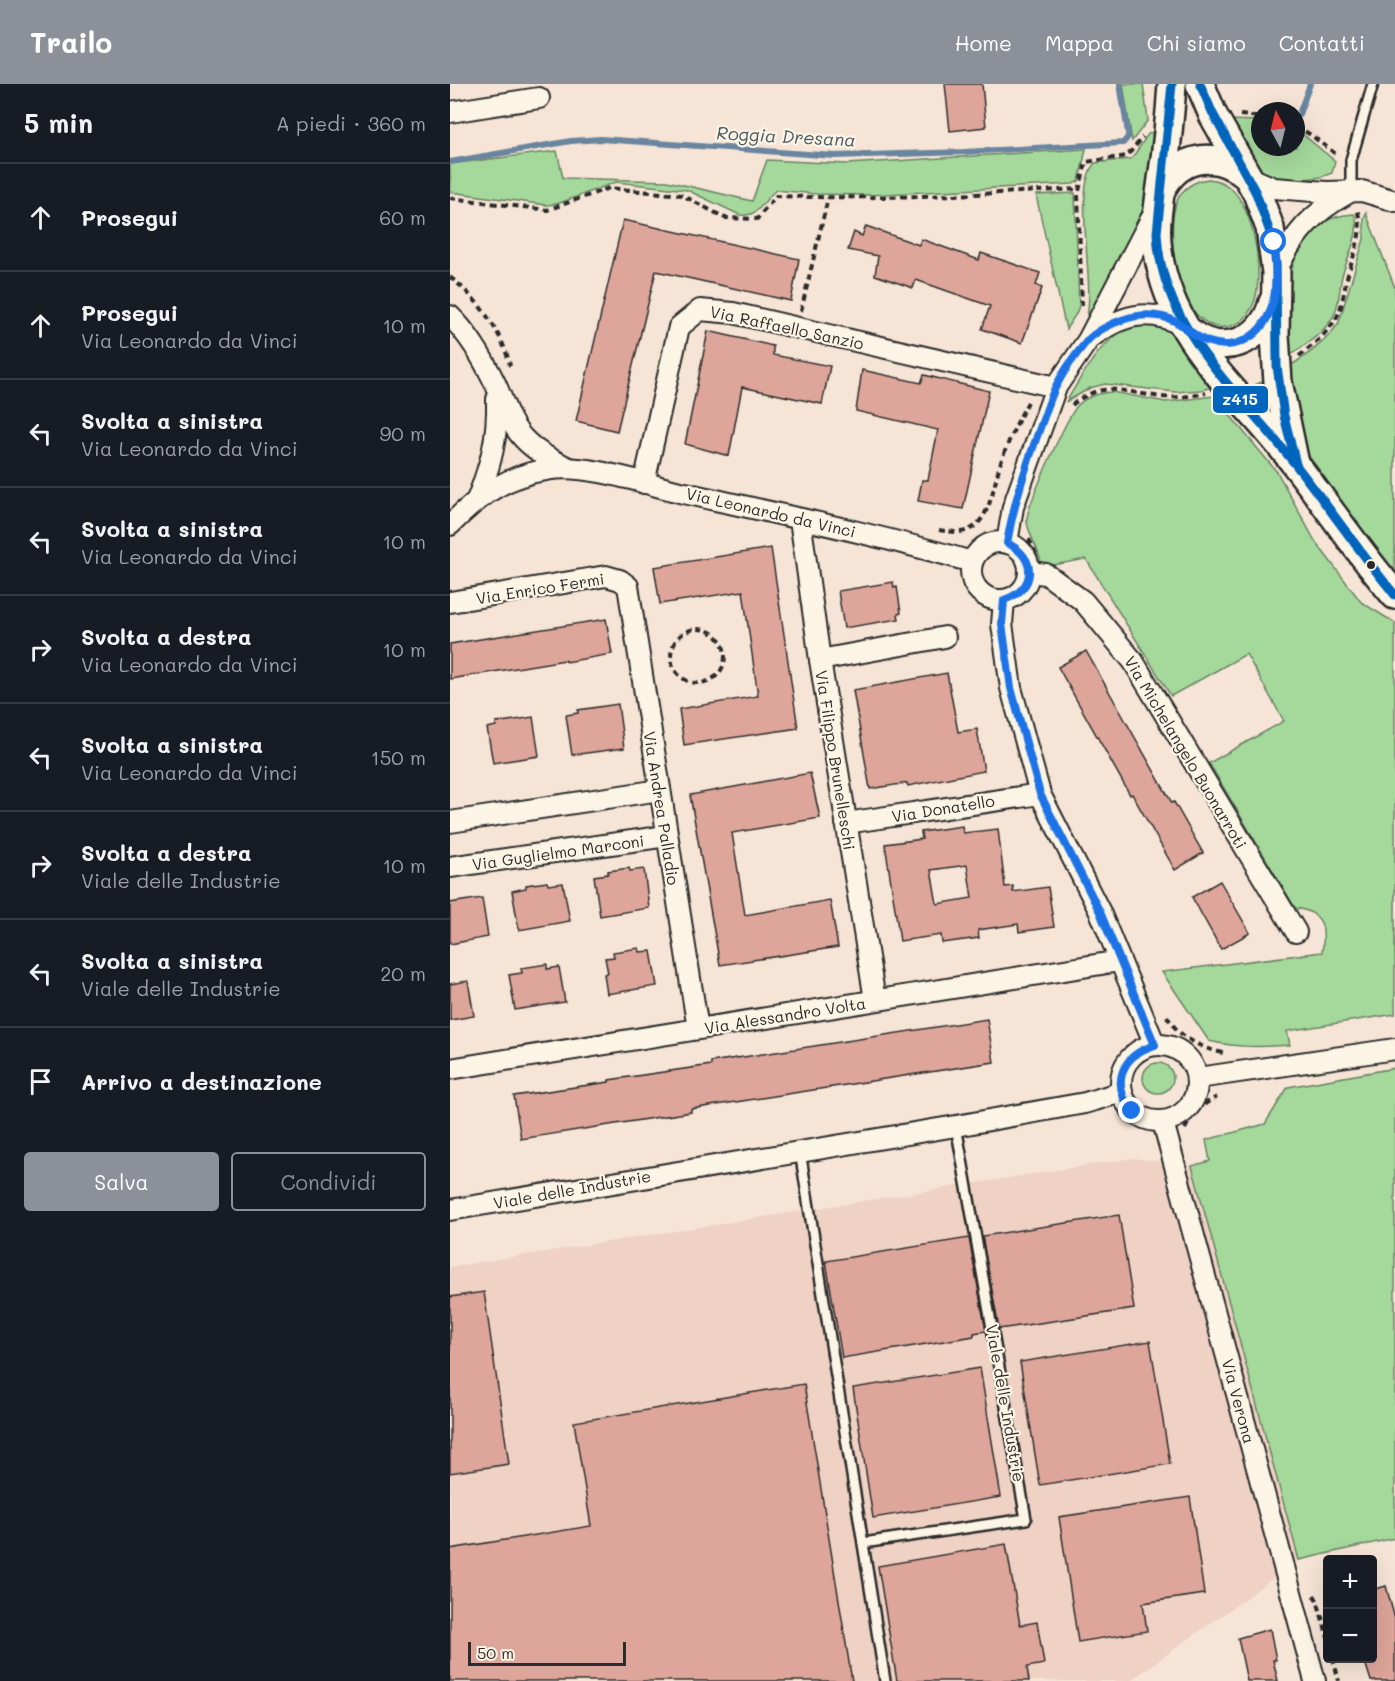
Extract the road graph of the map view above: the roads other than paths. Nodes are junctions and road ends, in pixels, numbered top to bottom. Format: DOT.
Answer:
graph roads {
  1 [pos="1172,84"];
  2 [pos="1200,84"];
  3 [pos="1373,84"];
  4 [pos="539,98"];
  5 [pos="450,112"];
  6 [pos="1248,177"];
  7 [pos="1352,191"];
  8 [pos="1159,199"];
  9 [pos="1395,201"];
  10 [pos="1276,279"];
  11 [pos="450,316"];
  12 [pos="1183,326"];
  13 [pos="1088,340"];
  14 [pos="1047,385"];
  15 [pos="496,387"];
  16 [pos="1295,463"];
  17 [pos="569,468"];
  18 [pos="644,483"];
  19 [pos="477,500"];
  20 [pos="800,519"];
  21 [pos="450,525"];
  22 [pos="1007,543"];
  23 [pos="972,562"];
  24 [pos="1033,565"];
  25 [pos="628,586"];
  26 [pos="1395,595"];
  27 [pos="1004,600"];
  28 [pos="450,602"];
  29 [pos="945,637"];
  30 [pos="820,660"];
  31 [pos="660,790"];
  32 [pos="1040,794"];
  33 [pos="450,822"];
  34 [pos="846,823"];
  35 [pos="667,836"];
  36 [pos="450,867"];
  37 [pos="1296,932"];
  38 [pos="1120,960"];
  39 [pos="875,1000"];
  40 [pos="698,1029"];
  41 [pos="1155,1045"];
  42 [pos="1395,1049"];
  43 [pos="450,1069"];
  44 [pos="1198,1078"];
  45 [pos="1122,1092"];
  46 [pos="1163,1122"];
  47 [pos="956,1125"];
  48 [pos="800,1151"];
  49 [pos="450,1210"];
  50 [pos="863,1543"];
  51 [pos="885,1681"];
  52 [pos="1315,1681"];
  1 -- 8 [label="street"];
  2 -- 6 [label="street"];
  3 -- 7 [label="lane"];
  4 -- 5 [label="street"];
  6 -- 7 [label="street"];
  6 -- 8 [label="street"];
  6 -- 10 [label="street"];
  7 -- 9 [label="street"];
  7 -- 10 [label="street"];
  8 -- 12 [label="street"];
  8 -- 13 [label="street"];
  10 -- 12 [label="street"];
  10 -- 16 [label="street"];
  11 -- 15 [label="street"];
  12 -- 13 [label="street"];
  12 -- 16 [label="street"];
  13 -- 14 [label="street"];
  14 -- 18 [label="street, Via Raffaello Sanzio"];
  14 -- 22 [label="street"];
  15 -- 17 [label="street, Via Leonardo da Vinci"];
  15 -- 19 [label="street, Via Leonardo da Vinci"];
  16 -- 26 [label="street"];
  17 -- 18 [label="street, Via Leonardo da Vinci"];
  17 -- 19 [label="street, Via Leonardo da Vinci"];
  18 -- 20 [label="street, Via Leonardo da Vinci"];
  19 -- 21 [label="street, Via Leonardo da Vinci"];
  20 -- 23 [label="street, Via Leonardo da Vinci"];
  20 -- 30 [label="street, Via Filippo Brunelleschi"];
  22 -- 23 [label="street"];
  22 -- 24 [label="street"];
  23 -- 27 [label="street"];
  24 -- 27 [label="street"];
  24 -- 37 [label="street, Via Michelangelo Buonarroti"];
  25 -- 28 [label="street, Via Enrico Fermi"];
  25 -- 31 [label="street, Via Andrea Palladio"];
  27 -- 32 [label="street"];
  29 -- 30 [label="street"];
  30 -- 34 [label="street, Via Filippo Brunelleschi"];
  31 -- 33 [label="street"];
  31 -- 35 [label="street, Via Andrea Palladio"];
  32 -- 34 [label="street, Via Donatello"];
  32 -- 38 [label="street"];
  34 -- 39 [label="street, Via Filippo Brunelleschi"];
  35 -- 36 [label="street, Via Guglielmo Marconi"];
  35 -- 40 [label="street, Via Andrea Palladio"];
  38 -- 39 [label="street, Via Alessandro Volta"];
  38 -- 41 [label="street"];
  39 -- 40 [label="street, Via Alessandro Volta"];
  40 -- 43 [label="street, Via Alessandro Volta"];
  41 -- 44 [label="street"];
  41 -- 45 [label="street"];
  42 -- 44 [label="street"];
  44 -- 46 [label="street"];
  45 -- 46 [label="street"];
  45 -- 47 [label="street, Viale delle Industrie"];
  46 -- 52 [label="street, Via Verona"];
  47 -- 48 [label="street, Viale delle Industrie"];
  47 -- 50 [label="lane, Viale delle Industrie"];
  48 -- 49 [label="street, Viale delle Industrie"];
  48 -- 50 [label="lane"];
  50 -- 51 [label="lane"];
}
